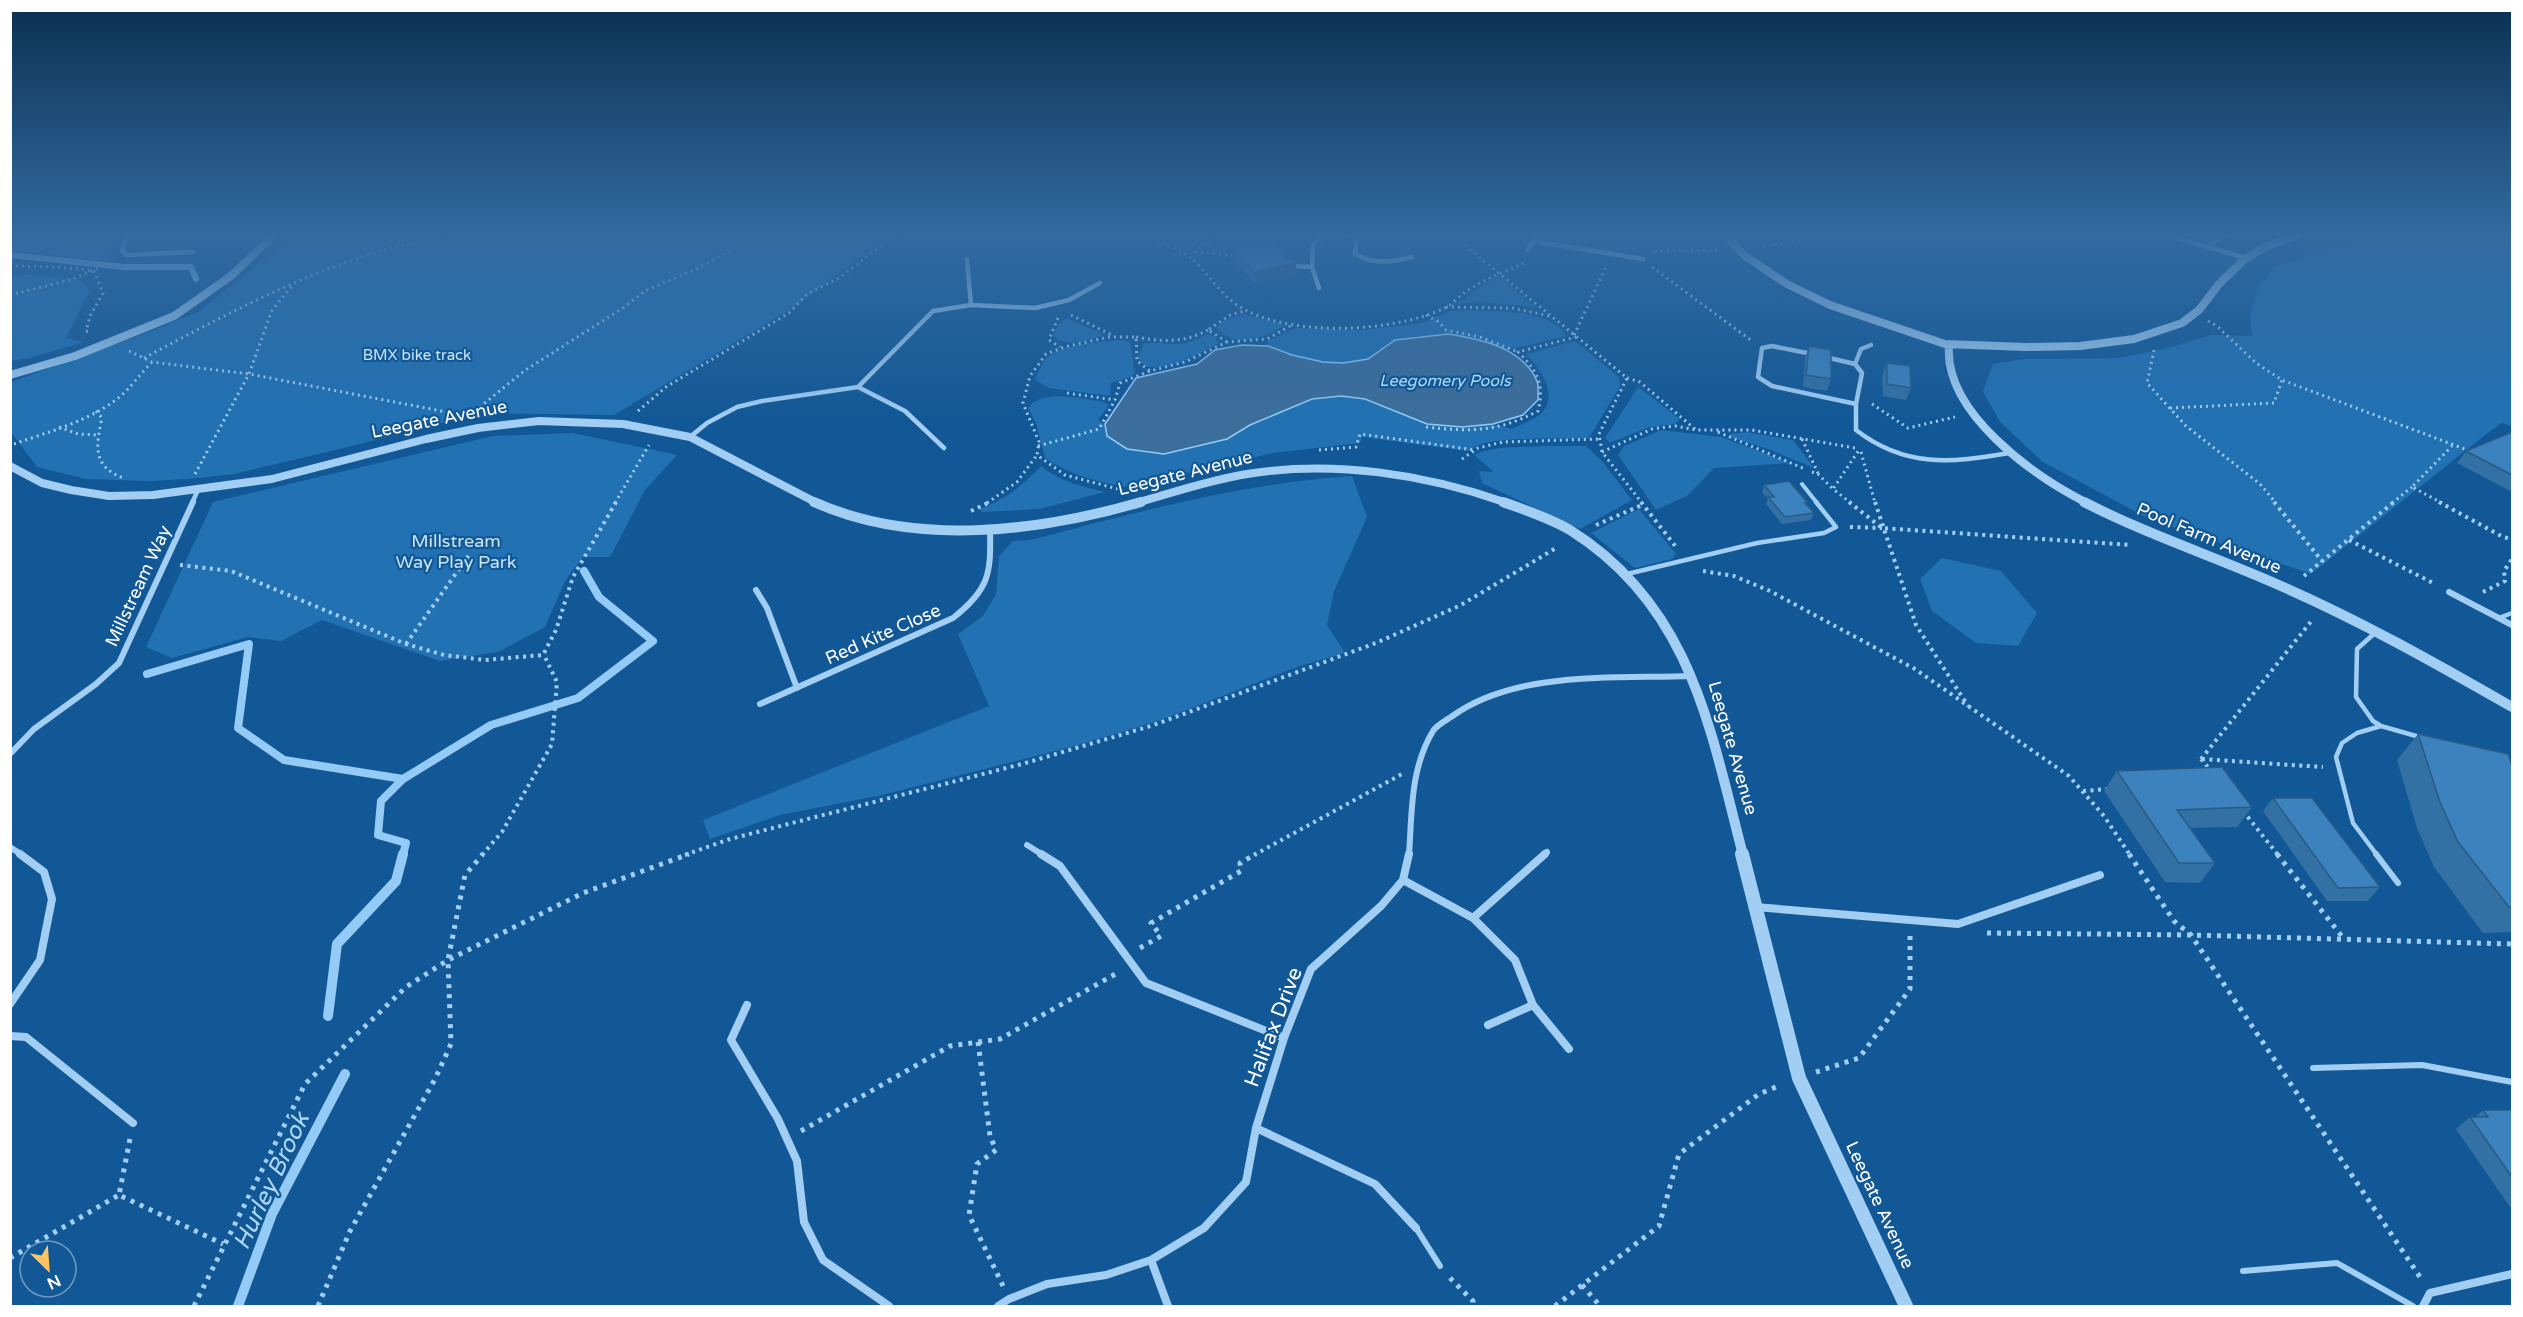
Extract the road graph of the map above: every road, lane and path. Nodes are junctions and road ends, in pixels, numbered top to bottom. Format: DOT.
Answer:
graph roads {
  1 [pos="102,295"];
  2 [pos="203,295"];
  3 [pos="267,295"];
  4 [pos="284,295"];
  5 [pos="639,295"];
  6 [pos="806,295"];
  7 [pos="970,295"];
  8 [pos="1077,295"];
  9 [pos="1226,295"];
  10 [pos="1461,295"];
  11 [pos="1526,295"];
  12 [pos="1594,295"];
  13 [pos="1689,295"];
  14 [pos="1806,295"];
  15 [pos="2212,295"];
  16 [pos="971,305"];
  17 [pos="1446,307"];
  18 [pos="1245,311"];
  19 [pos="2194,314"];
  20 [pos="1425,315"];
  21 [pos="1552,317"];
  22 [pos="1295,323"];
  23 [pos="1209,330"];
  24 [pos="93,334"];
  25 [pos="1575,336"];
  26 [pos="1116,337"];
  27 [pos="1137,337"];
  28 [pos="2142,337"];
  29 [pos="1227,342"];
  30 [pos="1871,345"];
  31 [pos="1949,346"];
  32 [pos="1060,348"];
  33 [pos="1762,348"];
  34 [pos="127,350"];
  35 [pos="1518,352"];
  36 [pos="144,358"];
  37 [pos="152,362"];
  38 [pos="1855,364"];
  39 [pos="1150,371"];
  40 [pos="249,374"];
  41 [pos="10,375"];
  42 [pos="1627,378"];
  43 [pos="2282,380"];
  44 [pos="858,387"];
  45 [pos="1067,393"];
  46 [pos="1115,400"];
  47 [pos="1856,401"];
  48 [pos="2169,408"];
  49 [pos="96,411"];
  50 [pos="458,414"];
  51 [pos="469,416"];
  52 [pos="1976,417"];
  53 [pos="623,424"];
  54 [pos="59,427"];
  55 [pos="1426,427"];
  56 [pos="1697,430"];
  57 [pos="1715,430"];
  58 [pos="98,435"];
  59 [pos="690,437"];
  60 [pos="652,439"];
  61 [pos="1600,439"];
  62 [pos="1802,439"];
  63 [pos="14,444"];
  64 [pos="2452,446"];
  65 [pos="1038,447"];
  66 [pos="944,448"];
  67 [pos="1860,449"];
  68 [pos="1315,450"];
  69 [pos="1475,450"];
  70 [pos="1602,452"];
  71 [pos="2009,453"];
  72 [pos="2476,453"];
  73 [pos="1037,455"];
  74 [pos="1462,459"];
  75 [pos="10,466"];
  76 [pos="1818,474"];
  77 [pos="203,476"];
  78 [pos="133,478"];
  79 [pos="1802,484"];
  80 [pos="2412,487"];
  81 [pos="1833,489"];
  82 [pos="198,490"];
  83 [pos="1129,491"];
  84 [pos="1642,505"];
  85 [pos="981,513"];
  86 [pos="1596,525"];
  87 [pos="1836,527"];
  88 [pos="1882,528"];
  89 [pos="990,529"];
  90 [pos="2154,533"];
  91 [pos="2512,539"];
  92 [pos="2348,540"];
  93 [pos="1556,548"];
  94 [pos="469,555"];
  95 [pos="1686,559"];
  96 [pos="2512,559"];
  97 [pos="2322,561"];
  98 [pos="1674,562"];
  99 [pos="164,564"];
  100 [pos="1627,574"];
  101 [pos="2304,576"];
  102 [pos="756,590"];
  103 [pos="2449,591"];
  104 [pos="2465,600"];
  105 [pos="2324,607"];
  106 [pos="2512,613"];
  107 [pos="2499,618"];
  108 [pos="2512,626"];
  109 [pos="2376,632"];
  110 [pos="406,644"];
  111 [pos="543,654"];
  112 [pos="1692,676"];
  113 [pos="797,688"];
  114 [pos="760,704"];
  115 [pos="2512,707"];
  116 [pos="1970,708"];
  117 [pos="2381,726"];
  118 [pos="2427,739"];
  119 [pos="10,754"];
  120 [pos="2201,759"];
  121 [pos="2339,768"];
  122 [pos="1415,772"];
  123 [pos="2217,778"];
  124 [pos="2116,788"];
  125 [pos="2082,791"];
  126 [pos="2238,805"];
  127 [pos="1027,845"];
  128 [pos="10,847"];
  129 [pos="1547,852"];
  130 [pos="2100,875"];
  131 [pos="1403,880"];
  132 [pos="2398,883"];
  133 [pos="1754,907"];
  134 [pos="1473,918"];
  135 [pos="1922,933"];
  136 [pos="1980,933"];
  137 [pos="2191,934"];
  138 [pos="2344,939"];
  139 [pos="2512,944"];
  140 [pos="1126,956"];
  141 [pos="448,960"];
  142 [pos="1133,965"];
  143 [pos="10,1004"];
  144 [pos="747,1005"];
  145 [pos="1533,1005"];
  146 [pos="1488,1025"];
  147 [pos="10,1036"];
  148 [pos="1284,1038"];
  149 [pos="978,1042"];
  150 [pos="1569,1049"];
  151 [pos="2313,1068"];
  152 [pos="1798,1078"];
  153 [pos="2512,1082"];
  154 [pos="133,1123"];
  155 [pos="1256,1128"];
  156 [pos="787,1139"];
  157 [pos="118,1195"];
  158 [pos="1416,1228"];
  159 [pos="223,1244"];
  160 [pos="10,1258"];
  161 [pos="1151,1260"];
  162 [pos="1440,1266"];
  163 [pos="2243,1271"];
  164 [pos="2512,1274"];
  165 [pos="1582,1285"];
  166 [pos="2430,1293"];
  167 [pos="1009,1299"];
  168 [pos="194,1306"];
  169 [pos="318,1306"];
  170 [pos="889,1306"];
  171 [pos="998,1306"];
  172 [pos="1168,1306"];
  173 [pos="1473,1306"];
  174 [pos="1555,1306"];
  175 [pos="1600,1306"];
  176 [pos="1906,1306"];
  177 [pos="2414,1306"];
  178 [pos="2423,1306"];
  1 -- 24 [label="path"];
  2 -- 41 [label="street"];
  3 -- 36 [label="path"];
  4 -- 40 [label="path"];
  5 -- 51 [label="path"];
  6 -- 53 [label="path"];
  7 -- 16 [label="street"];
  8 -- 16 [label="street"];
  9 -- 18 [label="path"];
  10 -- 17 [label="path"];
  11 -- 21 [label="path"];
  12 -- 25 [label="path"];
  13 -- 33 [label="path"];
  14 -- 31 [label="street, bridge"];
  15 -- 19 [label="street"];
  16 -- 44 [label="street"];
  17 -- 20 [label="path"];
  17 -- 21 [label="path"];
  18 -- 22 [label="path"];
  18 -- 23 [label="path"];
  19 -- 28 [label="street"];
  19 -- 43 [label="path"];
  20 -- 22 [label="path"];
  20 -- 35 [label="path"];
  21 -- 25 [label="path"];
  22 -- 29 [label="path"];
  23 -- 27 [label="path"];
  23 -- 29 [label="path"];
  25 -- 35 [label="path"];
  25 -- 42 [label="path"];
  26 -- 27 [label="path"];
  26 -- 32 [label="path"];
  26 -- 32 [label="path"];
  27 -- 39 [label="path"];
  28 -- 31 [label="street"];
  28 -- 48 [label="path"];
  29 -- 39 [label="path"];
  30 -- 38 [label="street"];
  31 -- 52 [label="street, Pool Farm Avenue"];
  32 -- 65 [label="path"];
  33 -- 38 [label="street"];
  33 -- 47 [label="street"];
  34 -- 36 [label="path"];
  35 -- 55 [label="path"];
  36 -- 37 [label="path"];
  37 -- 40 [label="path"];
  37 -- 49 [label="path"];
  38 -- 47 [label="street"];
  39 -- 46 [label="path"];
  40 -- 50 [label="path"];
  40 -- 77 [label="path"];
  42 -- 56 [label="path"];
  42 -- 61 [label="path"];
  43 -- 48 [label="path"];
  43 -- 64 [label="path"];
  44 -- 59 [label="street"];
  44 -- 66 [label="street"];
  45 -- 46 [label="path"];
  46 -- 65 [label="path"];
  47 -- 52 [label="path"];
  47 -- 71 [label="street"];
  48 -- 97 [label="path"];
  49 -- 54 [label="path"];
  49 -- 58 [label="path"];
  52 -- 71 [label="street, Pool Farm Avenue"];
  53 -- 59 [label="street, Leegate Avenue"];
  53 -- 82 [label="street, Leegate Avenue"];
  54 -- 58 [label="path"];
  54 -- 63 [label="path"];
  56 -- 57 [label="path"];
  56 -- 70 [label="path"];
  57 -- 62 [label="path"];
  57 -- 76 [label="path"];
  58 -- 78 [label="path"];
  59 -- 89 [label="street, Leegate Avenue"];
  60 -- 111 [label="path"];
  61 -- 69 [label="path"];
  61 -- 70 [label="path"];
  62 -- 67 [label="path"];
  62 -- 76 [label="path"];
  64 -- 72 [label="path"];
  64 -- 80 [label="path"];
  65 -- 73 [label="path"];
  67 -- 81 [label="path"];
  67 -- 88 [label="path"];
  68 -- 69 [label="path"];
  69 -- 74 [label="path"];
  70 -- 84 [label="path"];
  71 -- 90 [label="street, Pool Farm Avenue"];
  73 -- 83 [label="path"];
  73 -- 85 [label="path"];
  75 -- 82 [label="street, Leegate Avenue"];
  76 -- 81 [label="path"];
  79 -- 87 [label="lane"];
  80 -- 91 [label="path"];
  80 -- 92 [label="path"];
  81 -- 88 [label="path"];
  82 -- 99 [label="street, Millstream Way"];
  84 -- 86 [label="path"];
  84 -- 95 [label="path"];
  87 -- 88 [label="path"];
  87 -- 95 [label="lane"];
  88 -- 90 [label="path"];
  88 -- 116 [label="path"];
  89 -- 100 [label="street, Leegate Avenue"];
  89 -- 113 [label="street, Red Kite Close"];
  90 -- 105 [label="street, Pool Farm Avenue"];
  92 -- 97 [label="path"];
  92 -- 103 [label="path"];
  93 -- 141 [label="path"];
  94 -- 110 [label="path"];
  95 -- 98 [label="lane"];
  96 -- 104 [label="path"];
  97 -- 101 [label="path"];
  98 -- 100 [label="lane"];
  98 -- 116 [label="path"];
  99 -- 110 [label="path"];
  99 -- 119 [label="street, Millstream Way"];
  100 -- 112 [label="street, Leegate Avenue"];
  102 -- 113 [label="street"];
  103 -- 104 [label="street"];
  104 -- 107 [label="street"];
  105 -- 109 [label="street, Pool Farm Avenue"];
  105 -- 120 [label="path"];
  106 -- 107 [label="lane"];
  107 -- 108 [label="street"];
  109 -- 115 [label="street, Pool Farm Avenue"];
  109 -- 117 [label="lane"];
  110 -- 111 [label="path"];
  111 -- 141 [label="path"];
  112 -- 122 [label="street, Halifax Drive"];
  112 -- 133 [label="street, Leegate Avenue"];
  113 -- 114 [label="street, Red Kite Close"];
  116 -- 125 [label="path"];
  117 -- 118 [label="lane"];
  117 -- 121 [label="lane"];
  120 -- 121 [label="path"];
  120 -- 123 [label="path"];
  121 -- 132 [label="lane"];
  122 -- 131 [label="street, Halifax Drive"];
  122 -- 140 [label="path"];
  124 -- 125 [label="path"];
  125 -- 137 [label="path"];
  126 -- 138 [label="path"];
  127 -- 140 [label="street"];
  128 -- 143 [label="street"];
  129 -- 134 [label="street"];
  130 -- 133 [label="street"];
  131 -- 134 [label="street"];
  131 -- 148 [label="street, Halifax Drive"];
  133 -- 152 [label="street, Leegate Avenue"];
  134 -- 145 [label="street"];
  135 -- 152 [label="path"];
  136 -- 137 [label="path"];
  137 -- 138 [label="path"];
  137 -- 166 [label="path"];
  138 -- 139 [label="path"];
  140 -- 142 [label="street"];
  141 -- 159 [label="path"];
  141 -- 169 [label="path"];
  142 -- 148 [label="street"];
  142 -- 149 [label="path"];
  144 -- 156 [label="street"];
  145 -- 146 [label="street"];
  145 -- 150 [label="street"];
  147 -- 154 [label="street"];
  148 -- 155 [label="street, Halifax Drive"];
  149 -- 156 [label="path"];
  149 -- 167 [label="path"];
  151 -- 153 [label="lane"];
  152 -- 165 [label="path"];
  152 -- 176 [label="street, Leegate Avenue"];
  154 -- 157 [label="path"];
  155 -- 158 [label="street"];
  155 -- 161 [label="street, Halifax Drive"];
  156 -- 170 [label="street"];
  157 -- 159 [label="path"];
  157 -- 160 [label="path"];
  158 -- 162 [label="lane"];
  159 -- 168 [label="path"];
  161 -- 167 [label="street, Halifax Drive"];
  161 -- 172 [label="street"];
  162 -- 173 [label="path"];
  163 -- 177 [label="lane"];
  164 -- 166 [label="street"];
  165 -- 174 [label="path"];
  165 -- 175 [label="path"];
  166 -- 178 [label="street"];
  167 -- 171 [label="street, Halifax Drive"];
}
